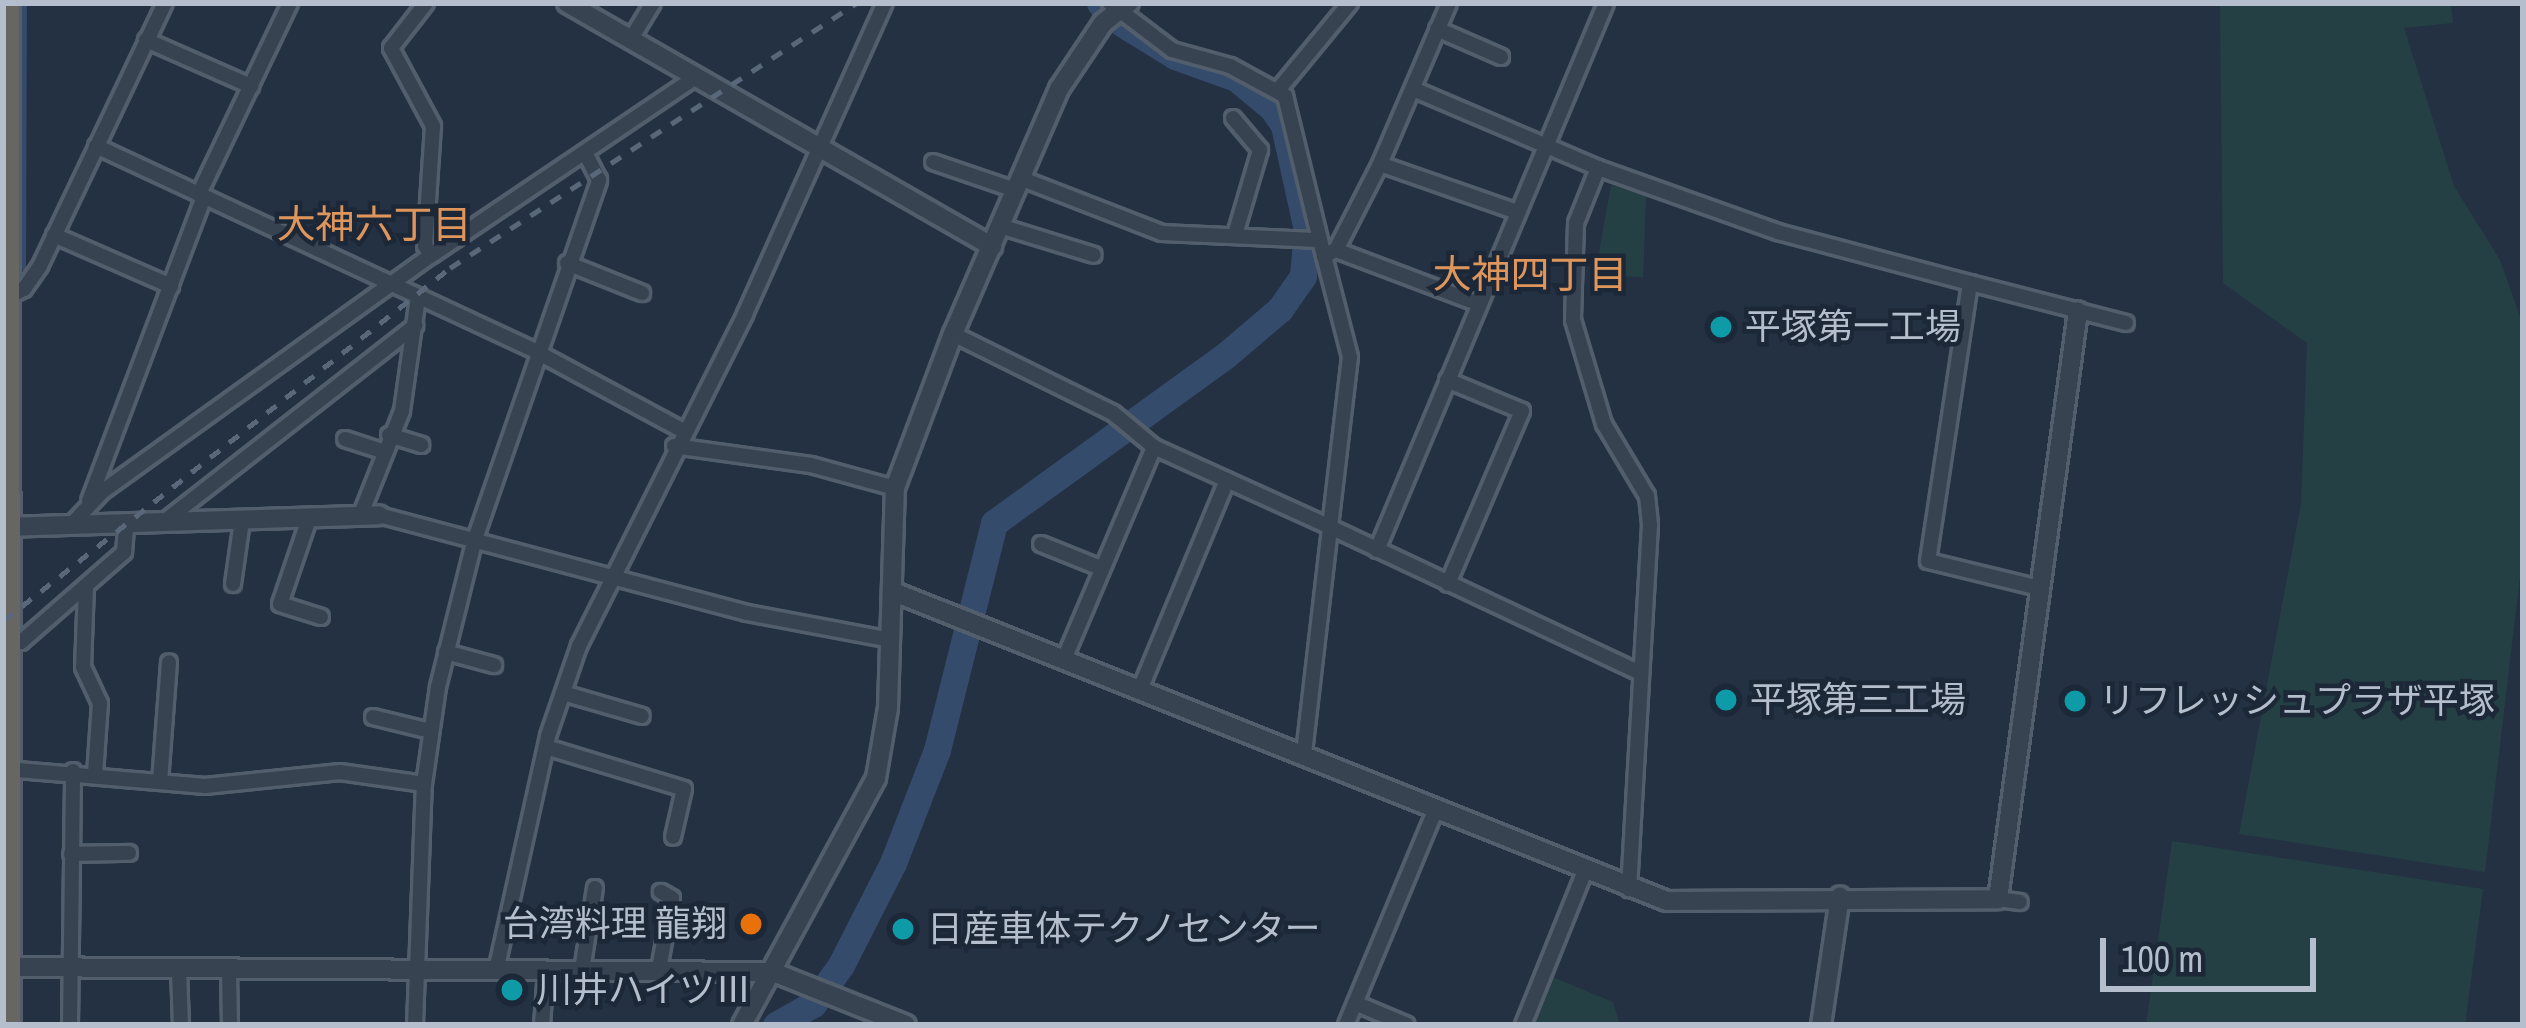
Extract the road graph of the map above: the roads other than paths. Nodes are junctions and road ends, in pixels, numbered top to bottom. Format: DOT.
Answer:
graph roads {
  1 [pos="7,3"];
  2 [pos="165,3"];
  3 [pos="290,3"];
  4 [pos="426,3"];
  5 [pos="566,3"];
  6 [pos="653,3"];
  7 [pos="885,3"];
  8 [pos="1350,3"];
  9 [pos="1449,3"];
  10 [pos="1606,3"];
  11 [pos="1119,5"];
  12 [pos="1437,29"];
  13 [pos="631,39"];
  14 [pos="146,40"];
  15 [pos="1501,57"];
  16 [pos="696,77"];
  17 [pos="250,86"];
  18 [pos="1279,89"];
  19 [pos="1413,89"];
  20 [pos="1243,118"];
  21 [pos="95,146"];
  22 [pos="1545,146"];
  23 [pos="814,148"];
  24 [pos="585,152"];
  25 [pos="933,162"];
  26 [pos="1380,164"];
  27 [pos="1598,168"];
  28 [pos="1017,184"];
  29 [pos="201,196"];
  30 [pos="1517,212"];
  31 [pos="1000,226"];
  32 [pos="1235,235"];
  33 [pos="54,236"];
  34 [pos="992,245"];
  35 [pos="1326,249"];
  36 [pos="432,255"];
  37 [pos="1094,255"];
  38 [pos="567,263"];
  39 [pos="1970,283"];
  40 [pos="392,284"];
  41 [pos="171,286"];
  42 [pos="642,292"];
  43 [pos="418,297"];
  44 [pos="4,298"];
  45 [pos="1479,304"];
  46 [pos="2078,310"];
  47 [pos="2126,322"];
  48 [pos="416,325"];
  49 [pos="953,334"];
  50 [pos="535,351"];
  51 [pos="1447,380"];
  52 [pos="682,430"];
  53 [pos="389,435"];
  54 [pos="345,440"];
  55 [pos="421,446"];
  56 [pos="674,446"];
  57 [pos="1154,447"];
  58 [pos="383,451"];
  59 [pos="1227,480"];
  60 [pos="896,488"];
  61 [pos="87,506"];
  62 [pos="370,514"];
  63 [pos="310,517"];
  64 [pos="242,521"];
  65 [pos="70,526"];
  66 [pos="3,527"];
  67 [pos="1330,527"];
  68 [pos="126,528"];
  69 [pos="156,528"];
  70 [pos="475,539"];
  71 [pos="1041,544"];
  72 [pos="1377,550"];
  73 [pos="1101,568"];
  74 [pos="609,574"];
  75 [pos="232,584"];
  76 [pos="1448,584"];
  77 [pos="86,586"];
  78 [pos="2035,586"];
  79 [pos="894,592"];
  80 [pos="311,619"];
  81 [pos="891,640"];
  82 [pos="5,642"];
  83 [pos="446,652"];
  84 [pos="1065,657"];
  85 [pos="494,665"];
  86 [pos="173,672"];
  87 [pos="1638,672"];
  88 [pos="1142,687"];
  89 [pos="563,693"];
  90 [pos="642,716"];
  91 [pos="373,717"];
  92 [pos="430,730"];
  93 [pos="546,746"];
  94 [pos="1304,754"];
  95 [pos="6,769"];
  96 [pos="73,771"];
  97 [pos="95,775"];
  98 [pos="160,782"];
  99 [pos="424,784"];
  100 [pos="1436,809"];
  101 [pos="679,829"];
  102 [pos="129,853"];
  103 [pos="71,854"];
  104 [pos="1584,873"];
  105 [pos="595,888"];
  106 [pos="1629,889"];
  107 [pos="1840,896"];
  108 [pos="672,898"];
  109 [pos="1998,899"];
  110 [pos="2020,902"];
  111 [pos="5,967"];
  112 [pos="70,967"];
  113 [pos="179,969"];
  114 [pos="229,969"];
  115 [pos="659,969"];
  116 [pos="546,970"];
  117 [pos="582,970"];
  118 [pos="496,971"];
  119 [pos="418,972"];
  120 [pos="772,972"];
  121 [pos="5,996"];
  122 [pos="1355,1004"];
  123 [pos="234,1019"];
  124 [pos="8,1025"];
  125 [pos="70,1025"];
  126 [pos="182,1025"];
  127 [pos="415,1025"];
  128 [pos="542,1025"];
  129 [pos="742,1025"];
  130 [pos="906,1025"];
  131 [pos="1346,1025"];
  132 [pos="1407,1025"];
  133 [pos="1523,1025"];
  134 [pos="1821,1025"];
  1 -- 44 [label="highway"];
  2 -- 14 [label="street"];
  3 -- 17 [label="street"];
  4 -- 36 [label="street"];
  5 -- 13 [label="street"];
  6 -- 13 [label="street"];
  7 -- 23 [label="street"];
  8 -- 18 [label="street"];
  9 -- 12 [label="street"];
  10 -- 22 [label="street"];
  11 -- 18 [label="street"];
  11 -- 28 [label="street"];
  12 -- 15 [label="street"];
  12 -- 19 [label="street"];
  13 -- 16 [label="street"];
  14 -- 17 [label="street"];
  14 -- 21 [label="street"];
  16 -- 23 [label="street"];
  16 -- 24 [label="street"];
  17 -- 29 [label="street"];
  18 -- 35 [label="street"];
  19 -- 22 [label="street"];
  19 -- 26 [label="street"];
  20 -- 32 [label="street"];
  21 -- 29 [label="street"];
  21 -- 33 [label="street"];
  22 -- 27 [label="street"];
  22 -- 30 [label="street"];
  23 -- 34 [label="street"];
  23 -- 52 [label="street"];
  24 -- 36 [label="street"];
  24 -- 38 [label="street"];
  25 -- 28 [label="street"];
  26 -- 30 [label="street"];
  26 -- 35 [label="street"];
  27 -- 39 [label="street"];
  27 -- 87 [label="street"];
  28 -- 31 [label="street"];
  28 -- 32 [label="street"];
  29 -- 40 [label="street"];
  29 -- 41 [label="street"];
  30 -- 45 [label="street"];
  31 -- 34 [label="street"];
  31 -- 37 [label="street"];
  32 -- 35 [label="street"];
  33 -- 41 [label="street"];
  33 -- 44 [label="street"];
  34 -- 49 [label="street"];
  35 -- 45 [label="street"];
  35 -- 67 [label="street"];
  36 -- 40 [label="street"];
  38 -- 42 [label="street"];
  38 -- 50 [label="street"];
  39 -- 46 [label="street"];
  39 -- 78 [label="street"];
  40 -- 43 [label="street"];
  40 -- 61 [label="street"];
  41 -- 61 [label="street"];
  43 -- 48 [label="street"];
  43 -- 50 [label="street"];
  44 -- 66 [label="highway"];
  45 -- 51 [label="street"];
  46 -- 47 [label="street"];
  46 -- 78 [label="street"];
  48 -- 53 [label="street"];
  48 -- 69 [label="street"];
  49 -- 57 [label="street"];
  49 -- 60 [label="street"];
  50 -- 52 [label="street"];
  50 -- 70 [label="street"];
  51 -- 72 [label="street"];
  51 -- 76 [label="street"];
  52 -- 56 [label="street"];
  53 -- 55 [label="street"];
  53 -- 58 [label="street"];
  54 -- 58 [label="street"];
  56 -- 60 [label="street"];
  56 -- 74 [label="street"];
  57 -- 59 [label="street"];
  57 -- 73 [label="street"];
  58 -- 62 [label="street"];
  59 -- 67 [label="street"];
  59 -- 88 [label="street"];
  60 -- 79 [label="street"];
  61 -- 65 [label="street"];
  62 -- 63 [label="street"];
  62 -- 70 [label="street"];
  63 -- 64 [label="street"];
  63 -- 80 [label="street"];
  64 -- 69 [label="street"];
  64 -- 75 [label="street"];
  65 -- 66 [label="street"];
  65 -- 68 [label="street"];
  66 -- 82 [label="highway"];
  67 -- 72 [label="street"];
  67 -- 94 [label="street"];
  68 -- 69 [label="street"];
  68 -- 77 [label="street"];
  70 -- 74 [label="street"];
  70 -- 83 [label="street"];
  71 -- 73 [label="street"];
  72 -- 76 [label="street"];
  73 -- 84 [label="street"];
  74 -- 81 [label="street"];
  74 -- 89 [label="street"];
  76 -- 87 [label="street"];
  77 -- 82 [label="street"];
  77 -- 97 [label="street"];
  78 -- 109 [label="street"];
  79 -- 81 [label="street"];
  79 -- 84 [label="street"];
  81 -- 120 [label="street"];
  82 -- 95 [label="highway"];
  83 -- 85 [label="street"];
  83 -- 92 [label="street"];
  84 -- 88 [label="street"];
  86 -- 98 [label="street"];
  87 -- 106 [label="street"];
  88 -- 94 [label="street"];
  89 -- 90 [label="street"];
  89 -- 93 [label="street"];
  91 -- 92 [label="street"];
  92 -- 99 [label="street"];
  93 -- 101 [label="street"];
  93 -- 118 [label="street"];
  94 -- 100 [label="street"];
  95 -- 96 [label="street"];
  95 -- 111 [label="highway"];
  96 -- 97 [label="street"];
  96 -- 103 [label="street"];
  97 -- 98 [label="street"];
  98 -- 99 [label="street"];
  99 -- 119 [label="street"];
  100 -- 104 [label="street"];
  100 -- 122 [label="street"];
  102 -- 103 [label="street"];
  103 -- 112 [label="street"];
  104 -- 106 [label="street"];
  104 -- 133 [label="street"];
  105 -- 117 [label="street"];
  106 -- 107 [label="street"];
  107 -- 109 [label="street"];
  107 -- 134 [label="street"];
  108 -- 115 [label="street"];
  109 -- 110 [label="street"];
  111 -- 112 [label="street"];
  111 -- 121 [label="highway"];
  112 -- 113 [label="street"];
  112 -- 125 [label="street"];
  113 -- 114 [label="street"];
  113 -- 126 [label="street"];
  114 -- 119 [label="street"];
  114 -- 123 [label="street"];
  115 -- 117 [label="street"];
  115 -- 120 [label="street"];
  116 -- 117 [label="street"];
  116 -- 118 [label="street"];
  116 -- 128 [label="street"];
  118 -- 119 [label="street"];
  119 -- 127 [label="street"];
  120 -- 129 [label="street"];
  120 -- 130 [label="street"];
  121 -- 124 [label="highway"];
  122 -- 131 [label="street"];
  122 -- 132 [label="street"];
}
